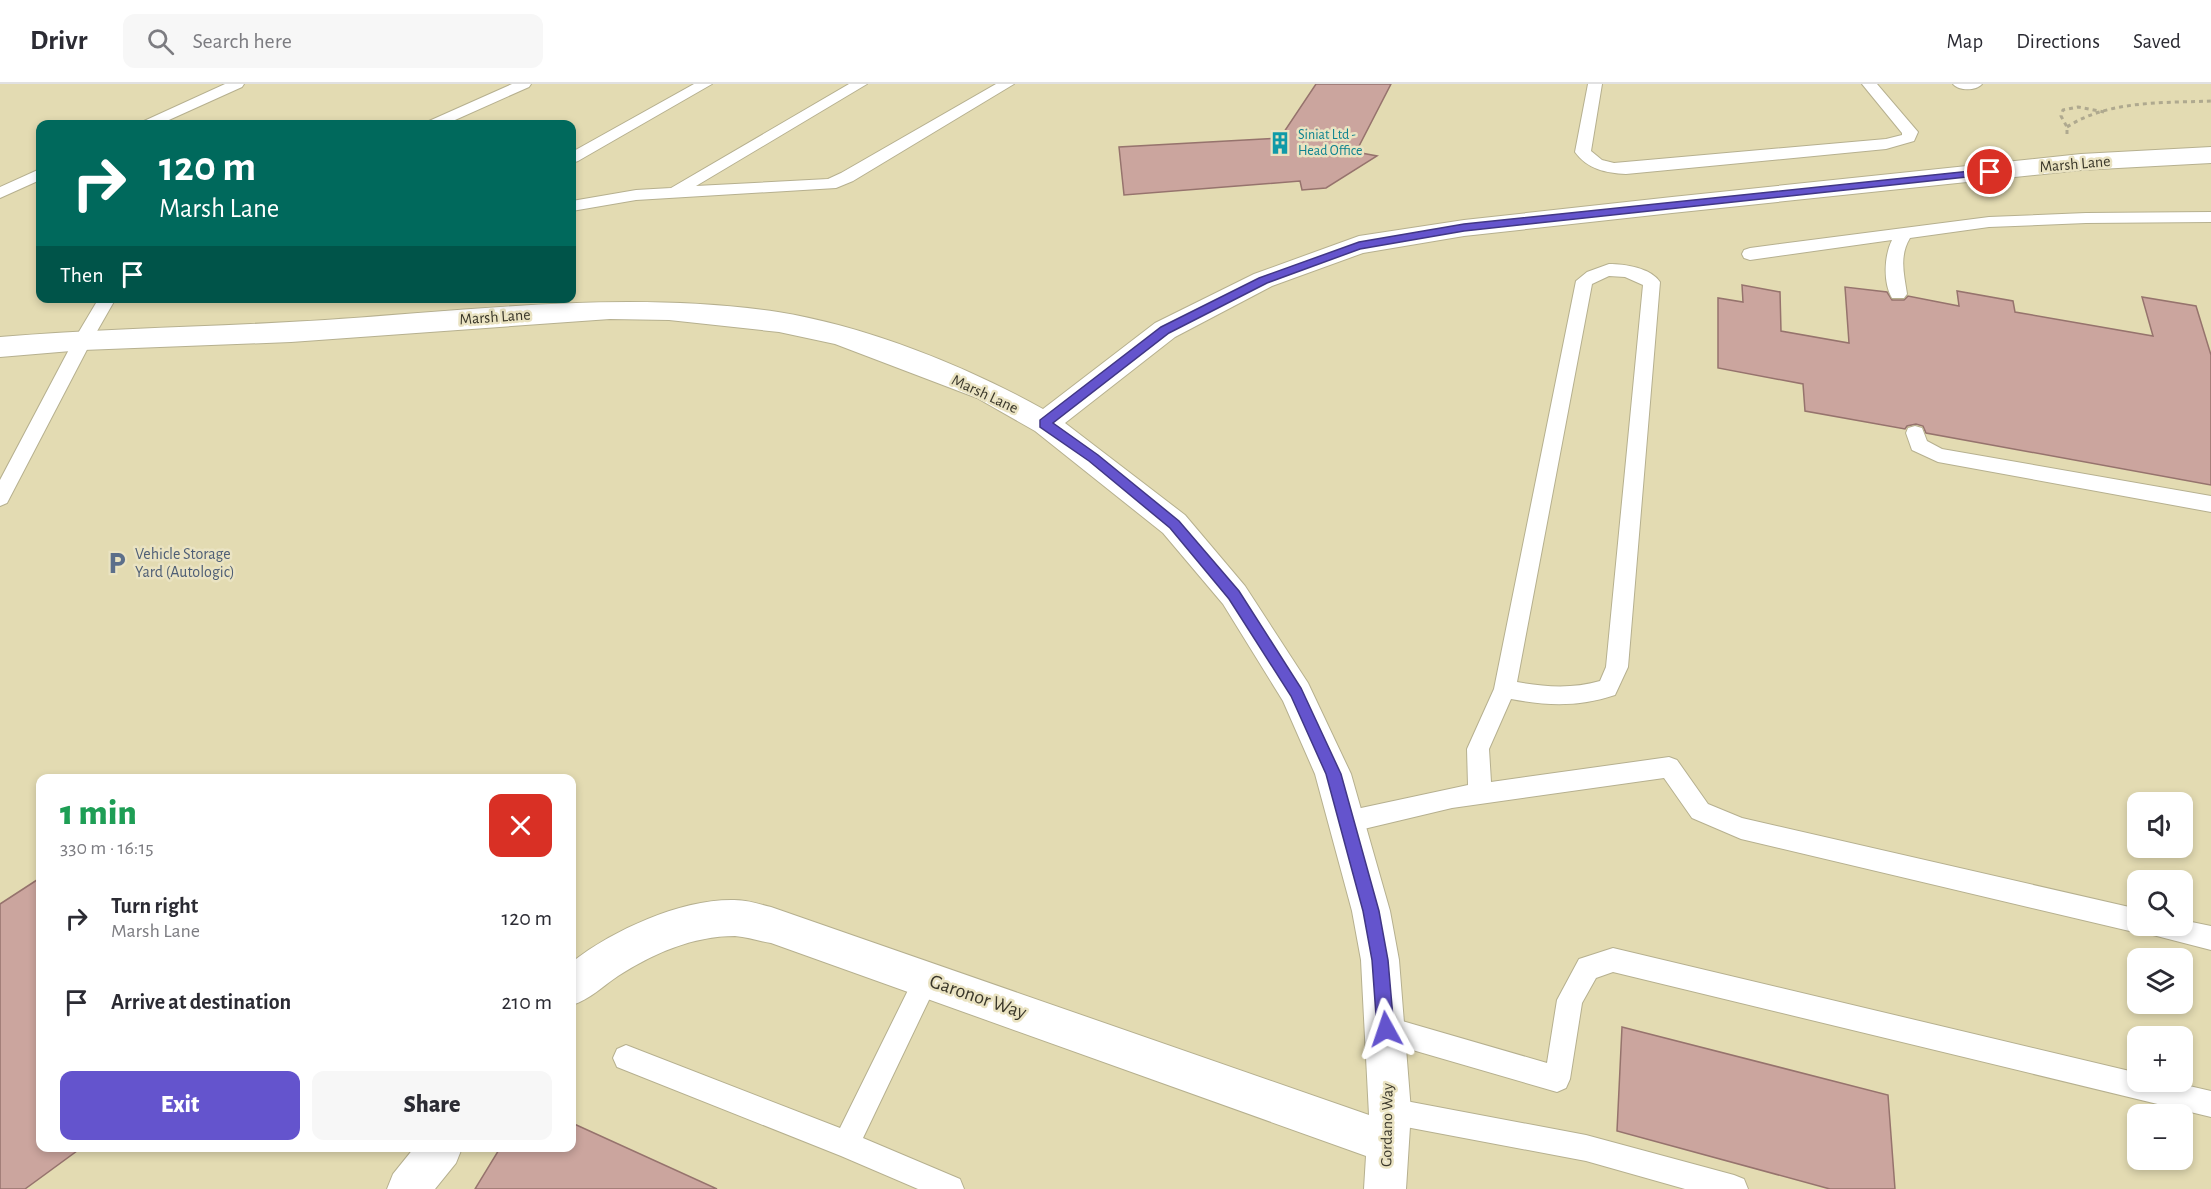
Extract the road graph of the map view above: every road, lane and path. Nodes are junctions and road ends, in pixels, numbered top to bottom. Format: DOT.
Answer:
graph roads {
  1 [pos="237,84"];
  2 [pos="524,84"];
  3 [pos="705,84"];
  4 [pos="860,84"];
  5 [pos="1007,84"];
  6 [pos="1595,84"];
  7 [pos="1869,84"];
  8 [pos="1960,84"];
  9 [pos="1975,84"];
  10 [pos="2211,101"];
  11 [pos="2104,112"];
  12 [pos="158,120"];
  13 [pos="443,120"];
  14 [pos="2211,155"];
  15 [pos="576,156"];
  16 [pos="36,176"];
  17 [pos="0,193"];
  18 [pos="674,193"];
  19 [pos="576,205"];
  20 [pos="2211,217"];
  21 [pos="1904,234"];
  22 [pos="1750,254"];
  23 [pos="1898,294"];
  24 [pos="105,303"];
  25 [pos="83,340"];
  26 [pos="0,347"];
  27 [pos="1045,423"];
  28 [pos="1915,433"];
  29 [pos="0,498"];
  30 [pos="2211,504"];
  31 [pos="1505,689"];
  32 [pos="1480,794"];
  33 [pos="1347,822"];
  34 [pos="2127,918"];
  35 [pos="2193,934"];
  36 [pos="2211,938"];
  37 [pos="927,979"];
  38 [pos="576,983"];
  39 [pos="1386,1029"];
  40 [pos="626,1058"];
  41 [pos="2211,1104"];
  42 [pos="1389,1127"];
  43 [pos="846,1144"];
  44 [pos="438,1152"];
  45 [pos="1699,1184"];
  46 [pos="408,1189"];
  47 [pos="950,1189"];
  48 [pos="1385,1189"];
  49 [pos="1734,1189"];
  1 -- 12 [label="lane"];
  2 -- 13 [label="lane"];
  3 -- 15 [label="lane"];
  4 -- 18 [label="lane"];
  5 -- 18 [label="lane"];
  6 -- 7 [label="lane"];
  8 -- 9 [label="lane"];
  10 -- 11 [label="path"];
  11 -- 11 [label="path"];
  14 -- 27 [label="street, Marsh Lane"];
  16 -- 17 [label="lane"];
  18 -- 19 [label="lane"];
  20 -- 21 [label="lane"];
  21 -- 22 [label="lane"];
  21 -- 23 [label="lane"];
  24 -- 25 [label="lane"];
  25 -- 26 [label="street, Marsh Lane"];
  25 -- 27 [label="street, Marsh Lane"];
  25 -- 29 [label="lane"];
  27 -- 33 [label="street, Gordano Way"];
  28 -- 30 [label="lane"];
  31 -- 31 [label="lane"];
  31 -- 32 [label="lane"];
  32 -- 33 [label="lane"];
  32 -- 34 [label="lane"];
  33 -- 39 [label="street, Gordano Way"];
  35 -- 36 [label="lane"];
  37 -- 38 [label="street, Garonor Way"];
  37 -- 42 [label="street, Garonor Way"];
  37 -- 43 [label="lane"];
  39 -- 41 [label="lane"];
  39 -- 42 [label="street, Gordano Way"];
  40 -- 43 [label="lane"];
  42 -- 45 [label="lane"];
  42 -- 48 [label="street, Gordano Way"];
  43 -- 47 [label="lane"];
  44 -- 46 [label="street"];
  45 -- 49 [label="lane"];
}
